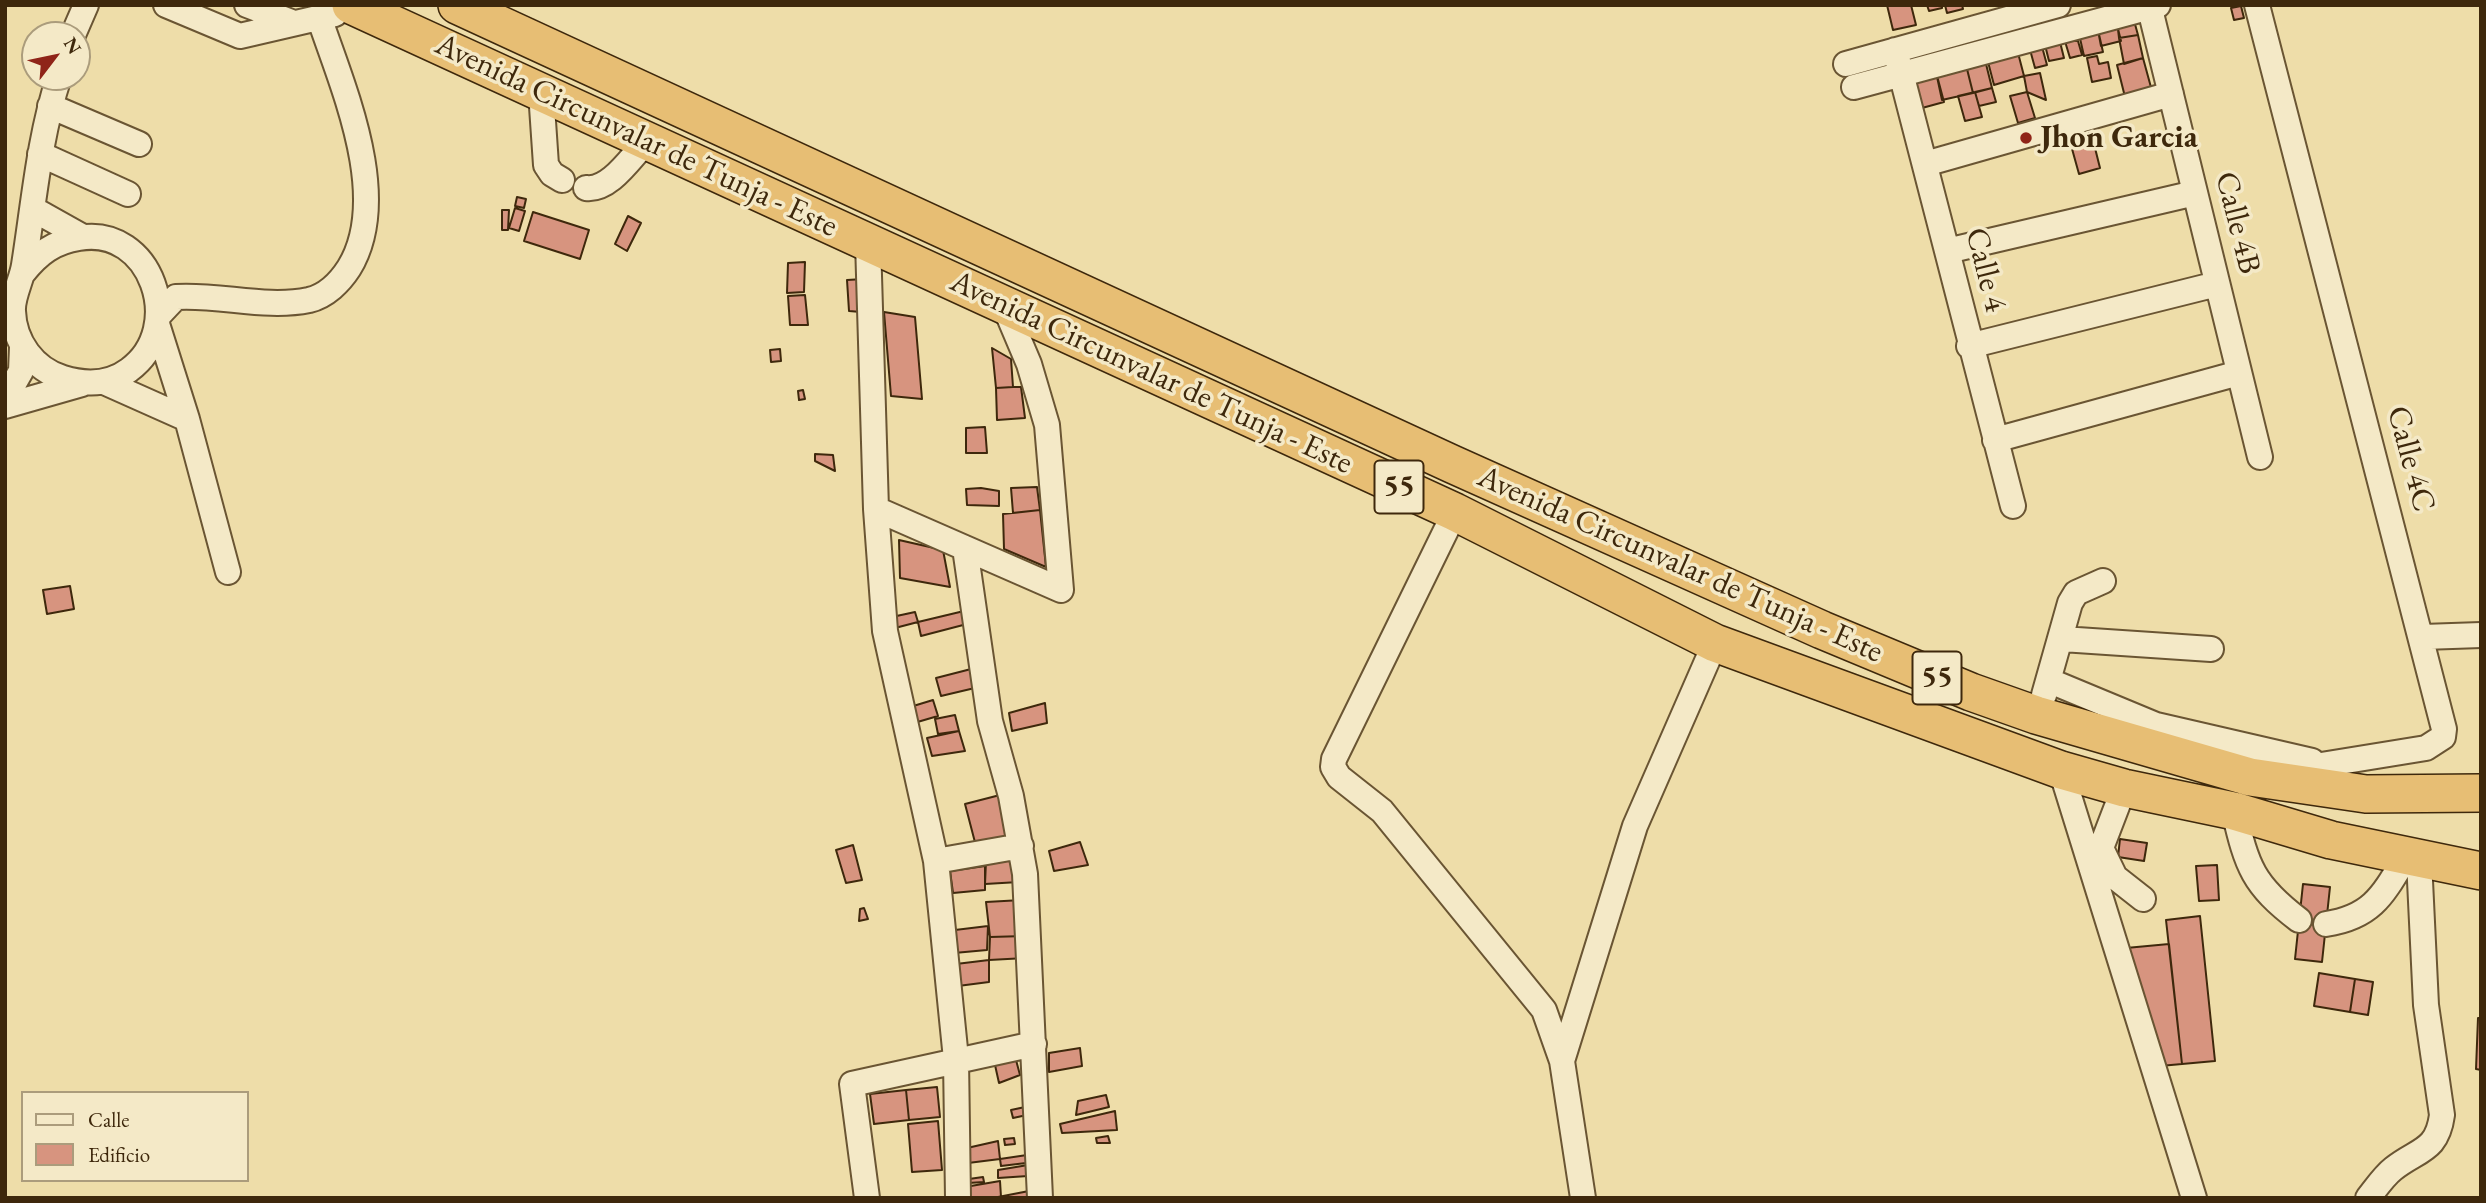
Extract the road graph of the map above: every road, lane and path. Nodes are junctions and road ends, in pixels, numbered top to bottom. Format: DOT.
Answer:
graph roads {
  1 [pos="166,5"];
  2 [pos="247,5"];
  3 [pos="457,5"];
  4 [pos="2058,5"];
  5 [pos="2257,5"];
  6 [pos="2152,6"];
  7 [pos="344,11"];
  8 [pos="295,23"];
  9 [pos="1895,50"];
  10 [pos="1901,75"];
  11 [pos="55,91"];
  12 [pos="541,92"];
  13 [pos="2171,94"];
  14 [pos="50,106"];
  15 [pos="647,141"];
  16 [pos="139,144"];
  17 [pos="40,154"];
  18 [pos="1925,164"];
  19 [pos="562,180"];
  20 [pos="586,188"];
  21 [pos="2195,193"];
  22 [pos="128,194"];
  23 [pos="33,209"];
  24 [pos="83,237"];
  25 [pos="868,242"];
  26 [pos="1947,251"];
  27 [pos="23,273"];
  28 [pos="2217,284"];
  29 [pos="1004,305"];
  30 [pos="158,321"];
  31 [pos="1969,346"];
  32 [pos="22,347"];
  33 [pos="2239,373"];
  34 [pos="93,383"];
  35 [pos="5,399"];
  36 [pos="5,407"];
  37 [pos="187,419"];
  38 [pos="1995,440"];
  39 [pos="2260,457"];
  40 [pos="2013,506"];
  41 [pos="876,509"];
  42 [pos="1455,512"];
  43 [pos="965,548"];
  44 [pos="228,572"];
  45 [pos="2103,582"];
  46 [pos="2481,635"];
  47 [pos="2423,637"];
  48 [pos="2062,639"];
  49 [pos="1715,643"];
  50 [pos="2211,649"];
  51 [pos="2050,681"];
  52 [pos="2036,715"];
  53 [pos="2326,764"];
  54 [pos="2061,770"];
  55 [pos="2250,777"];
  56 [pos="2124,788"];
  57 [pos="2481,793"];
  58 [pos="2234,811"];
  59 [pos="1021,846"];
  60 [pos="2412,859"];
  61 [pos="936,861"];
  62 [pos="2481,871"];
  63 [pos="2143,899"];
  64 [pos="2299,920"];
  65 [pos="2326,924"];
  66 [pos="1034,1044"];
  67 [pos="956,1059"];
  68 [pos="1562,1061"];
  69 [pos="867,1198"];
  70 [pos="958,1198"];
  71 [pos="1040,1198"];
  72 [pos="1583,1198"];
  73 [pos="2194,1198"];
  74 [pos="2368,1198"];
  1 -- 8 [label="street"];
  2 -- 8 [label="street"];
  3 -- 52 [label="highway, Avenida Circunvalar de Tunja - Este / 55"];
  4 -- 9 [label="street"];
  5 -- 47 [label="street, Calle 4C"];
  6 -- 10 [label="street"];
  6 -- 13 [label="street, Calle 4B"];
  7 -- 8 [label="street"];
  7 -- 12 [label="highway, Avenida Circunvalar de Tunja - Este / 55"];
  7 -- 30 [label="street"];
  9 -- 10 [label="street, Calle 4"];
  9 -- 10 [label="street"];
  10 -- 18 [label="street, Calle 4"];
  11 -- 14 [label="street"];
  12 -- 15 [label="highway, Avenida Circunvalar de Tunja - Este / 55"];
  12 -- 19 [label="street"];
  13 -- 18 [label="street"];
  13 -- 21 [label="street, Calle 4B"];
  14 -- 16 [label="street"];
  14 -- 17 [label="street"];
  15 -- 20 [label="street"];
  15 -- 25 [label="highway, Avenida Circunvalar de Tunja - Este / 55"];
  17 -- 22 [label="street"];
  17 -- 23 [label="street"];
  18 -- 26 [label="street, Calle 4"];
  21 -- 26 [label="street"];
  21 -- 28 [label="street, Calle 4B"];
  23 -- 24 [label="street"];
  23 -- 27 [label="street"];
  24 -- 27 [label="street"];
  24 -- 30 [label="street"];
  25 -- 29 [label="highway, Avenida Circunvalar de Tunja - Este / 55"];
  25 -- 41 [label="street"];
  26 -- 31 [label="street, Calle 4"];
  27 -- 32 [label="street"];
  28 -- 31 [label="street"];
  28 -- 33 [label="street, Calle 4B"];
  29 -- 42 [label="highway, Avenida Circunvalar de Tunja - Este / 55"];
  29 -- 43 [label="street"];
  30 -- 34 [label="street"];
  30 -- 37 [label="street"];
  31 -- 38 [label="street, Calle 4"];
  32 -- 34 [label="street"];
  32 -- 35 [label="street"];
  33 -- 38 [label="street"];
  33 -- 39 [label="street, Calle 4B"];
  34 -- 36 [label="street"];
  34 -- 37 [label="street"];
  37 -- 44 [label="street"];
  38 -- 40 [label="street, Calle 4"];
  41 -- 43 [label="street"];
  41 -- 61 [label="street"];
  42 -- 49 [label="highway, Avenida Circunvalar de Tunja - Este / 55"];
  42 -- 68 [label="street"];
  43 -- 59 [label="street"];
  45 -- 48 [label="street"];
  46 -- 47 [label="street"];
  47 -- 53 [label="street, Calle 4C"];
  48 -- 50 [label="street"];
  48 -- 51 [label="street"];
  49 -- 54 [label="highway, Avenida Circunvalar de Tunja - Este / 55"];
  49 -- 68 [label="street"];
  51 -- 52 [label="street"];
  51 -- 53 [label="street"];
  52 -- 55 [label="highway, Avenida Circunvalar de Tunja - Este / 55"];
  53 -- 55 [label="street, Calle 4C"];
  54 -- 56 [label="highway, Avenida Circunvalar de Tunja - Este / 55"];
  54 -- 73 [label="street"];
  55 -- 57 [label="highway, Avenida Circunvalar de Tunja - Este / 55"];
  56 -- 58 [label="highway, Avenida Circunvalar de Tunja - Este / 55"];
  56 -- 63 [label="street"];
  58 -- 60 [label="highway, Avenida Circunvalar de Tunja - Este / 55"];
  58 -- 64 [label="street"];
  59 -- 61 [label="street"];
  59 -- 66 [label="street"];
  60 -- 62 [label="highway, Avenida Circunvalar de Tunja - Este / 55"];
  60 -- 65 [label="street"];
  60 -- 74 [label="street"];
  61 -- 67 [label="street"];
  66 -- 67 [label="street"];
  66 -- 71 [label="street"];
  67 -- 69 [label="street"];
  67 -- 70 [label="street"];
  68 -- 72 [label="street"];
}
